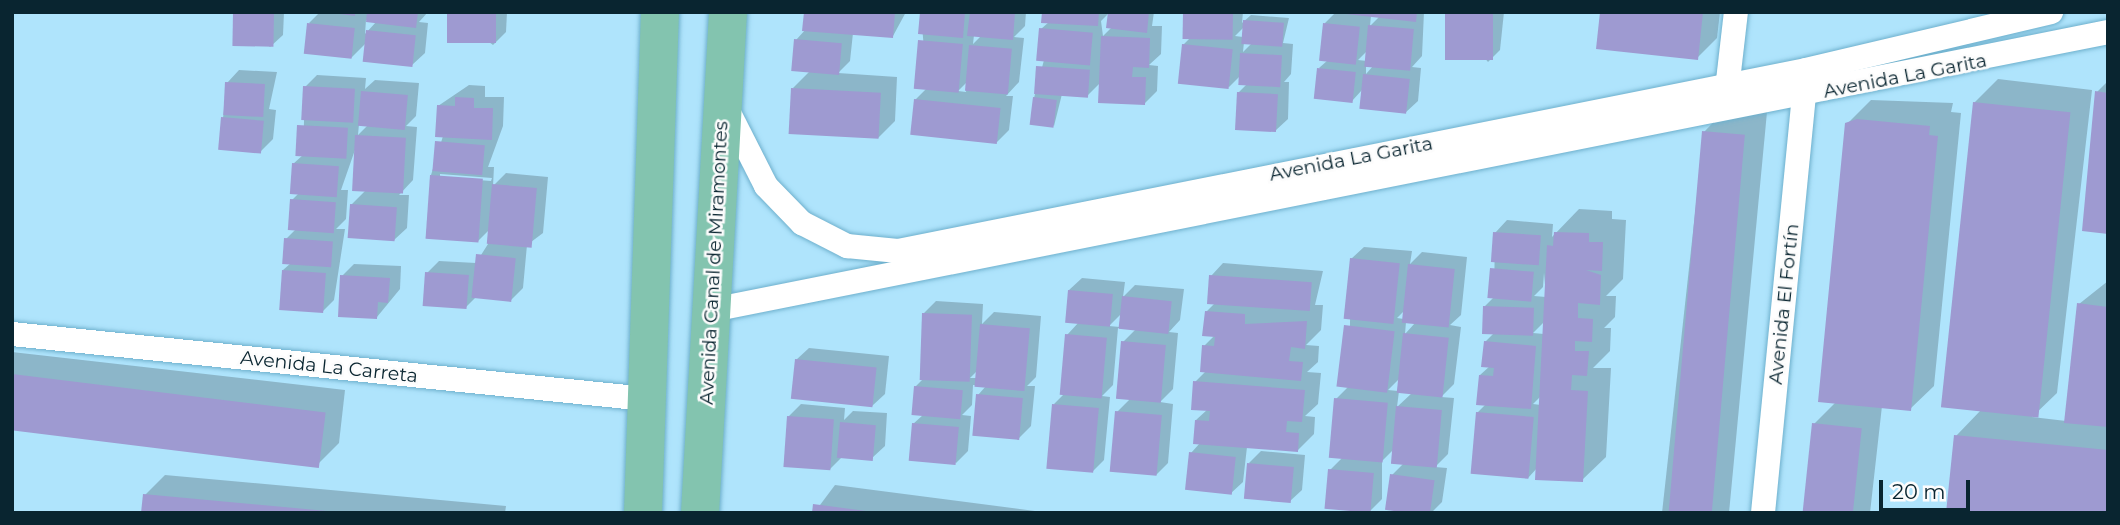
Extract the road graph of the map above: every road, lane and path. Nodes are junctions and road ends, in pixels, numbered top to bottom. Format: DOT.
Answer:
graph roads {
  1 [pos="660,12"];
  2 [pos="729,12"];
  3 [pos="1735,12"];
  4 [pos="2051,12"];
  5 [pos="2108,32"];
  6 [pos="1806,70"];
  7 [pos="1728,85"];
  8 [pos="724,96"];
  9 [pos="1805,96"];
  10 [pos="1724,113"];
  11 [pos="712,310"];
  12 [pos="12,334"];
  13 [pos="646,399"];
  14 [pos="643,513"];
  15 [pos="700,513"];
  16 [pos="1763,513"];
  1 -- 13 [label="main road"];
  2 -- 8 [label="main road, Avenida Canal de Miramontes"];
  3 -- 7 [label="street"];
  4 -- 6 [label="street, Avenida La Garita"];
  5 -- 9 [label="street, Avenida La Garita"];
  6 -- 7 [label="street, Avenida La Garita"];
  6 -- 9 [label="street, Avenida El Fortín"];
  7 -- 8 [label="street, Avenida La Garita"];
  7 -- 10 [label="street"];
  8 -- 11 [label="main road, Avenida Canal de Miramontes"];
  9 -- 10 [label="street, Avenida La Garita"];
  9 -- 16 [label="street, Avenida El Fortín"];
  10 -- 11 [label="street, Avenida La Garita"];
  11 -- 15 [label="main road, Avenida Canal de Miramontes"];
  12 -- 13 [label="street, Avenida La Carreta"];
  13 -- 14 [label="main road"];
}
